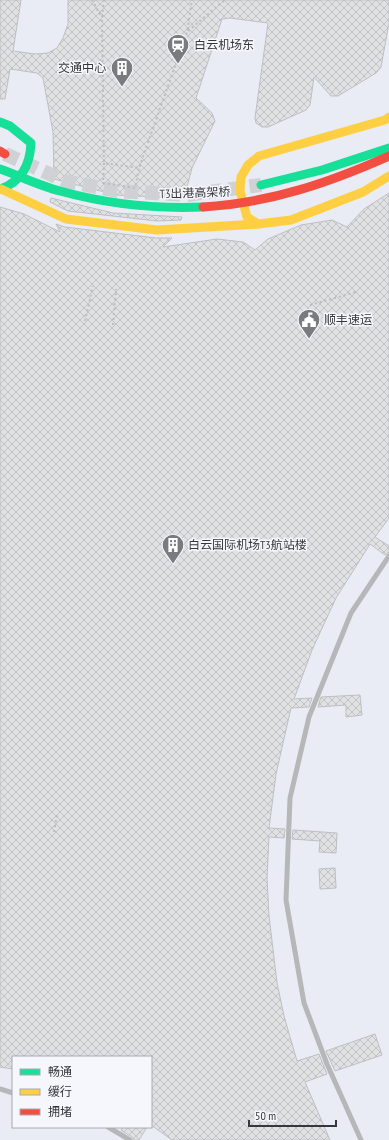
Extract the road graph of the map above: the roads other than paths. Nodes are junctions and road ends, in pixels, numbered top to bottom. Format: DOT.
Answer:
graph roads {
  1 [pos="389,117"];
  2 [pos="0,122"];
  3 [pos="389,148"];
  4 [pos="389,156"];
  5 [pos="0,169"];
  6 [pos="389,176"];
  7 [pos="261,185"];
  8 [pos="0,189"];
  9 [pos="258,224"];
  10 [pos="389,556"];
  11 [pos="0,1089"];
  12 [pos="12,1093"];
  13 [pos="110,1128"];
  14 [pos="130,1140"];
  15 [pos="361,1140"];
  1 -- 9 [label="main road"];
  2 -- 8 [label="main road"];
  3 -- 7 [label="main road"];
  4 -- 5 [label="main road, T3出港高架桥, bridge"];
  6 -- 9 [label="main road"];
  8 -- 9 [label="main road"];
  10 -- 15 [label="lane"];
  11 -- 12 [label="lane"];
  13 -- 14 [label="lane"];
}
